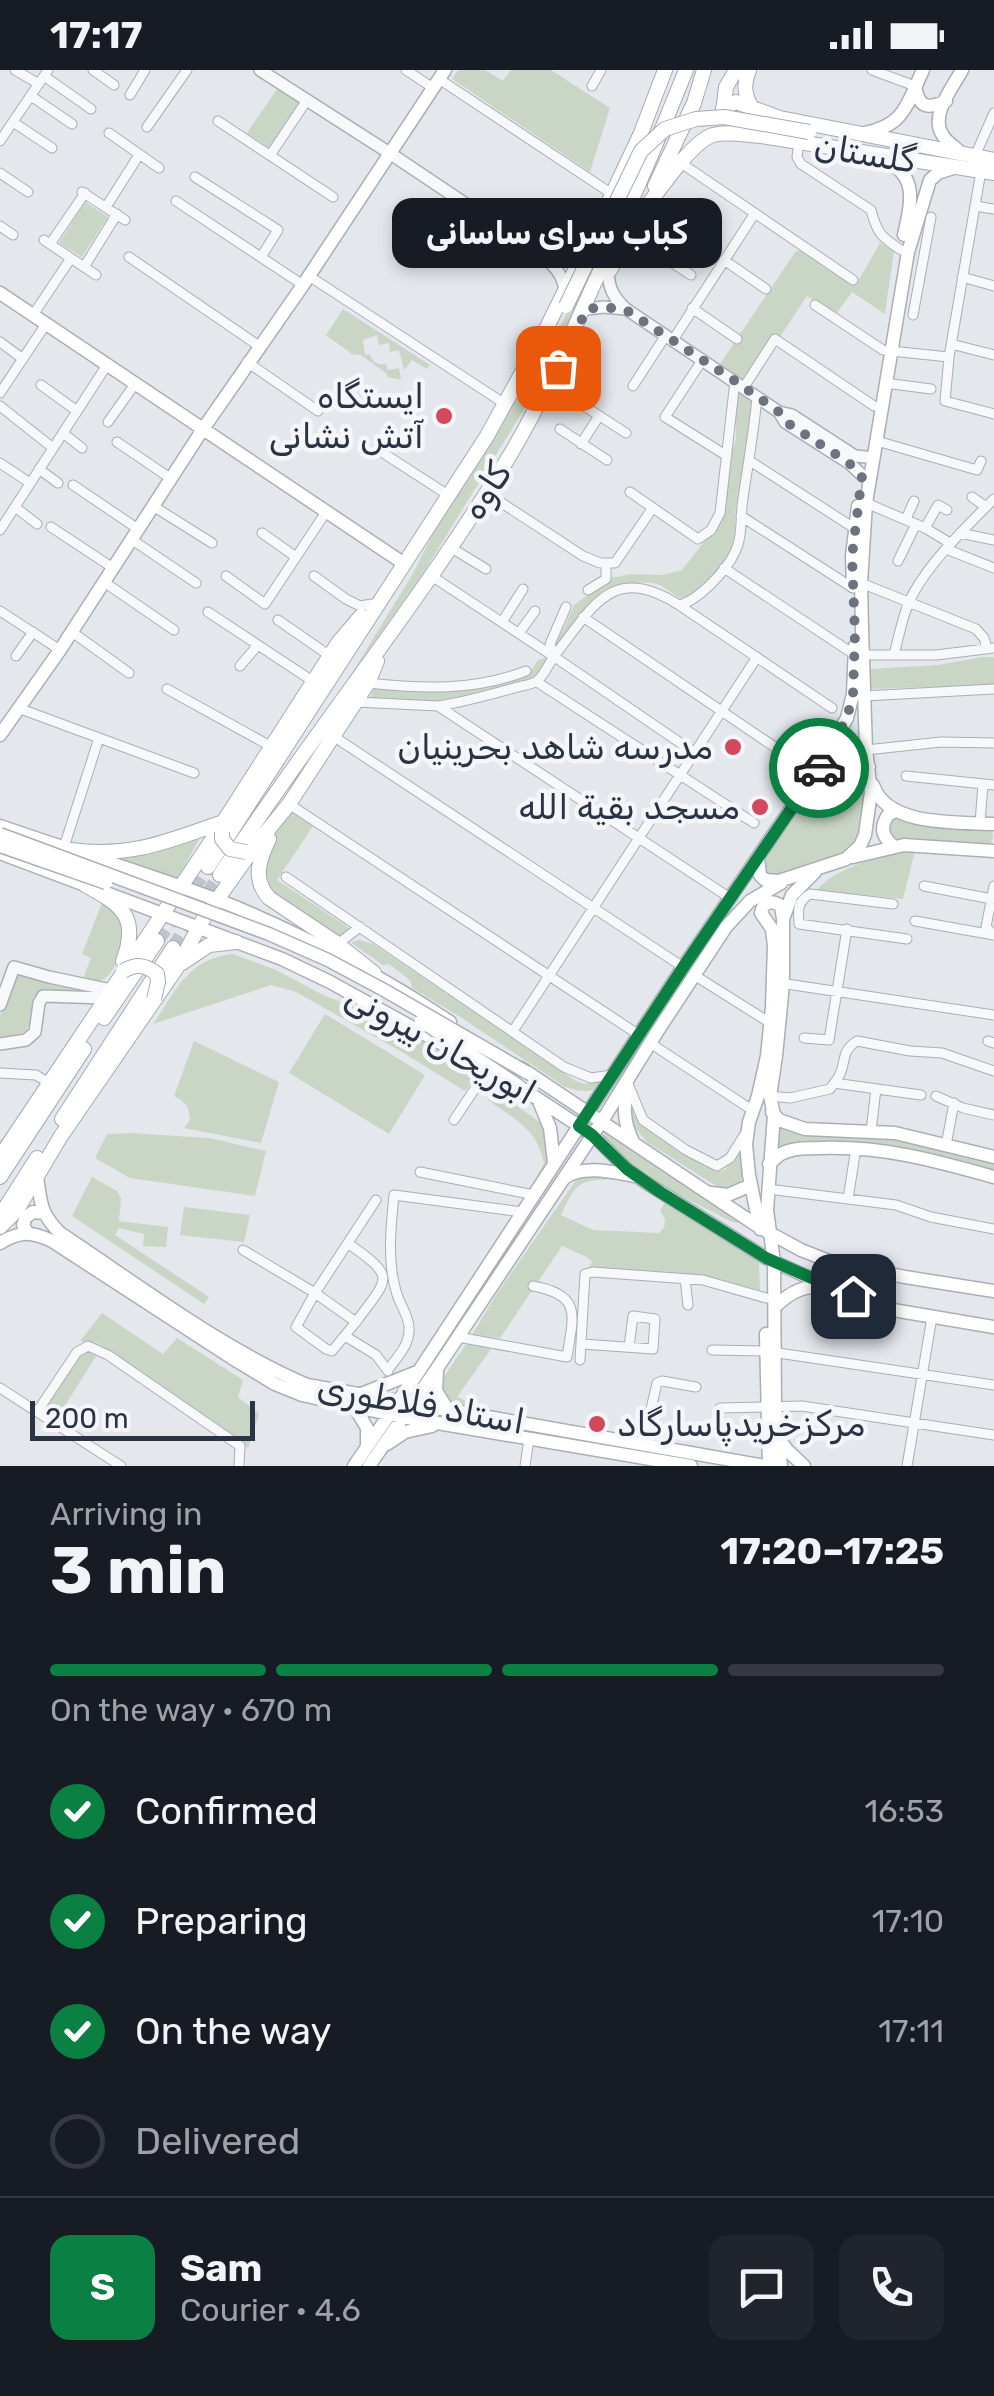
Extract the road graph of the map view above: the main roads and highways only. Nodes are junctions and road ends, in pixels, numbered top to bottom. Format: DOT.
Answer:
graph roads {
  1 [pos="665,70"];
  2 [pos="682,70"];
  3 [pos="704,70"];
  4 [pos="736,70"];
  5 [pos="749,70"];
  6 [pos="923,70"];
  7 [pos="962,70"];
  8 [pos="439,79"];
  9 [pos="915,86"];
  10 [pos="946,101"];
  11 [pos="723,108"];
  12 [pos="753,110"];
  13 [pos="865,133"];
  14 [pos="736,134"];
  15 [pos="804,137"];
  16 [pos="871,154"];
  17 [pos="964,158"];
  18 [pos="991,167"];
  19 [pos="918,193"];
  20 [pos="644,210"];
  21 [pos="604,273"];
  22 [pos="0,294"];
  23 [pos="565,298"];
  24 [pos="577,326"];
  25 [pos="887,351"];
  26 [pos="203,429"];
  27 [pos="403,564"];
  28 [pos="391,582"];
  29 [pos="857,586"];
  30 [pos="386,637"];
  31 [pos="859,655"];
  32 [pos="4,719"];
  33 [pos="0,735"];
  34 [pos="838,736"];
  35 [pos="866,745"];
  36 [pos="822,764"];
  37 [pos="870,772"];
  38 [pos="896,812"];
  39 [pos="279,818"];
  40 [pos="990,825"];
  41 [pos="0,826"];
  42 [pos="222,827"];
  43 [pos="0,834"];
  44 [pos="894,847"];
  45 [pos="0,849"];
  46 [pos="68,849"];
  47 [pos="251,849"];
  48 [pos="993,850"];
  49 [pos="759,855"];
  50 [pos="846,858"];
  51 [pos="819,868"];
  52 [pos="790,879"];
  53 [pos="85,885"];
  54 [pos="179,888"];
  55 [pos="216,901"];
  56 [pos="162,914"];
  57 [pos="783,918"];
  58 [pos="765,921"];
  59 [pos="198,927"];
  60 [pos="726,927"];
  61 [pos="157,940"];
  62 [pos="236,942"];
  63 [pos="172,948"];
  64 [pos="178,966"];
  65 [pos="123,971"];
  66 [pos="688,971"];
  67 [pos="374,973"];
  68 [pos="778,982"];
  69 [pos="110,991"];
  70 [pos="154,999"];
  71 [pos="645,1039"];
  72 [pos="526,1072"];
  73 [pos="627,1081"];
  74 [pos="519,1086"];
  75 [pos="602,1090"];
  76 [pos="557,1092"];
  77 [pos="764,1096"];
  78 [pos="537,1097"];
  79 [pos="752,1110"];
  80 [pos="588,1112"];
  81 [pos="774,1115"];
  82 [pos="602,1121"];
  83 [pos="579,1126"];
  84 [pos="592,1135"];
  85 [pos="634,1141"];
  86 [pos="0,1157"];
  87 [pos="994,1157"];
  88 [pos="554,1162"];
  89 [pos="769,1164"];
  90 [pos="637,1176"];
  91 [pos="0,1177"];
  92 [pos="36,1177"];
  93 [pos="994,1178"];
  94 [pos="561,1181"];
  95 [pos="750,1186"];
  96 [pos="536,1191"];
  97 [pos="706,1192"];
  98 [pos="551,1197"];
  99 [pos="767,1210"];
  100 [pos="44,1212"];
  101 [pos="0,1216"];
  102 [pos="706,1219"];
  103 [pos="0,1227"];
  104 [pos="764,1229"];
  105 [pos="27,1232"];
  106 [pos="0,1243"];
  107 [pos="802,1250"];
  108 [pos="770,1260"];
  109 [pos="832,1262"];
  110 [pos="828,1286"];
  111 [pos="994,1291"];
  112 [pos="771,1302"];
  113 [pos="160,1306"];
  114 [pos="994,1328"];
  115 [pos="438,1367"];
  116 [pos="419,1371"];
  117 [pos="357,1402"];
  118 [pos="396,1402"];
  119 [pos="412,1404"];
  120 [pos="395,1416"];
  121 [pos="446,1418"];
  122 [pos="773,1438"];
  123 [pos="374,1448"];
  124 [pos="746,1463"];
  125 [pos="354,1466"];
  126 [pos="369,1466"];
  127 [pos="691,1466"];
  128 [pos="767,1466"];
  129 [pos="781,1466"];
  130 [pos="804,1466"];
  1 -- 23 [label="main road"];
  2 -- 21 [label="main road, کاوه, bridge"];
  3 -- 20 [label="main road"];
  4 -- 11 [label="main road"];
  5 -- 12 [label="main road"];
  6 -- 9 [label="main road"];
  7 -- 10 [label="main road"];
  8 -- 26 [label="main road"];
  9 -- 10 [label="main road"];
  9 -- 13 [label="main road"];
  10 -- 17 [label="main road"];
  11 -- 12 [label="main road"];
  11 -- 14 [label="main road"];
  12 -- 13 [label="main road"];
  13 -- 17 [label="main road"];
  14 -- 15 [label="main road, گلستان"];
  14 -- 20 [label="main road"];
  15 -- 16 [label="main road, گلستان"];
  15 -- 18 [label="main road"];
  15 -- 23 [label="main road, bridge"];
  16 -- 17 [label="main road, گلستان"];
  16 -- 19 [label="main road"];
  17 -- 18 [label="main road"];
  17 -- 18 [label="main road, گلستان"];
  17 -- 19 [label="main road"];
  19 -- 25 [label="main road"];
  19 -- 25 [label="main road"];
  20 -- 21 [label="main road"];
  21 -- 24 [label="main road, کاوه"];
  21 -- 24 [label="main road"];
  22 -- 26 [label="main road"];
  23 -- 27 [label="main road, کاوه"];
  24 -- 30 [label="main road, کاوه"];
  25 -- 29 [label="main road"];
  25 -- 29 [label="main road"];
  26 -- 27 [label="main road"];
  26 -- 32 [label="main road"];
  27 -- 28 [label="main road, کاوه"];
  28 -- 30 [label="main road, کاوه"];
  28 -- 42 [label="main road"];
  29 -- 31 [label="main road"];
  30 -- 39 [label="main road"];
  31 -- 34 [label="main road"];
  31 -- 35 [label="main road"];
  32 -- 33 [label="main road"];
  34 -- 35 [label="main road"];
  34 -- 36 [label="main road"];
  35 -- 37 [label="main road"];
  36 -- 37 [label="main road"];
  36 -- 49 [label="main road"];
  37 -- 38 [label="main road"];
  37 -- 50 [label="main road"];
  38 -- 40 [label="main road"];
  38 -- 44 [label="main road"];
  39 -- 47 [label="main road"];
  39 -- 67 [label="main road"];
  41 -- 46 [label="main road, ابوریحان بیرونی"];
  42 -- 46 [label="main road"];
  42 -- 47 [label="main road, bridge"];
  42 -- 54 [label="main road"];
  43 -- 72 [label="main road, bridge"];
  44 -- 48 [label="main road"];
  44 -- 50 [label="main road"];
  45 -- 53 [label="main road, ابوریحان بیرونی"];
  45 -- 74 [label="main road, bridge"];
  46 -- 54 [label="main road, ابوریحان بیرونی"];
  47 -- 55 [label="main road"];
  49 -- 52 [label="main road"];
  49 -- 66 [label="main road"];
  50 -- 51 [label="main road"];
  51 -- 52 [label="main road"];
  51 -- 57 [label="main road"];
  52 -- 60 [label="main road"];
  53 -- 56 [label="main road, ابوریحان بیرونی"];
  53 -- 69 [label="main road"];
  54 -- 55 [label="main road, ابوریحان بیرونی"];
  54 -- 56 [label="main road"];
  55 -- 59 [label="main road"];
  55 -- 67 [label="main road, ابوریحان بیرونی"];
  56 -- 59 [label="main road, ابوریحان بیرونی"];
  56 -- 65 [label="main road"];
  57 -- 58 [label="main road"];
  57 -- 68 [label="main road"];
  58 -- 60 [label="main road"];
  58 -- 68 [label="main road"];
  59 -- 62 [label="main road, ابوریحان بیرونی"];
  59 -- 64 [label="main road"];
  60 -- 66 [label="main road"];
  61 -- 91 [label="main road"];
  62 -- 64 [label="main road"];
  62 -- 74 [label="main road, ابوریحان بیرونی"];
  63 -- 101 [label="main road"];
  64 -- 70 [label="main road"];
  65 -- 69 [label="main road"];
  65 -- 70 [label="main road, bridge"];
  66 -- 71 [label="main road"];
  67 -- 72 [label="main road, ابوریحان بیرونی"];
  68 -- 77 [label="main road"];
  69 -- 86 [label="main road"];
  70 -- 92 [label="main road"];
  71 -- 73 [label="main road"];
  71 -- 75 [label="main road"];
  72 -- 76 [label="main road, ابوریحان بیرونی"];
  73 -- 82 [label="main road"];
  73 -- 85 [label="main road"];
  74 -- 78 [label="main road, ابوریحان بیرونی"];
  75 -- 76 [label="main road"];
  75 -- 80 [label="main road"];
  76 -- 80 [label="main road, ابوریحان بیرونی"];
  77 -- 79 [label="main road"];
  77 -- 81 [label="main road"];
  78 -- 83 [label="main road, ابوریحان بیرونی"];
  78 -- 88 [label="main road"];
  79 -- 81 [label="main road"];
  79 -- 95 [label="main road"];
  80 -- 82 [label="main road, ابوریحان بیرونی"];
  80 -- 83 [label="main road"];
  81 -- 87 [label="main road"];
  81 -- 89 [label="main road"];
  82 -- 84 [label="main road"];
  82 -- 85 [label="main road, ابوریحان بیرونی"];
  83 -- 84 [label="main road, ابوریحان بیرونی"];
  83 -- 88 [label="main road"];
  84 -- 90 [label="main road, ابوریحان بیرونی"];
  84 -- 94 [label="main road"];
  85 -- 97 [label="main road, ابوریحان بیرونی"];
  88 -- 96 [label="main road"];
  89 -- 93 [label="main road"];
  89 -- 99 [label="main road"];
  90 -- 94 [label="main road"];
  90 -- 102 [label="main road, ابوریحان بیرونی"];
  92 -- 100 [label="main road"];
  92 -- 103 [label="main road"];
  94 -- 98 [label="main road"];
  95 -- 97 [label="main road"];
  95 -- 104 [label="main road"];
  96 -- 98 [label="main road"];
  96 -- 116 [label="main road"];
  97 -- 104 [label="main road, ابوریحان بیرونی"];
  98 -- 115 [label="main road"];
  99 -- 104 [label="main road"];
  99 -- 107 [label="main road"];
  100 -- 105 [label="main road"];
  100 -- 113 [label="main road, استاد فلاطوری"];
  102 -- 104 [label="main road"];
  102 -- 108 [label="main road, ابوریحان بیرونی"];
  104 -- 107 [label="main road, ابوریحان بیرونی"];
  104 -- 108 [label="main road"];
  105 -- 106 [label="main road"];
  105 -- 113 [label="main road, استاد فلاطوری"];
  107 -- 109 [label="main road, ابوریحان بیرونی"];
  108 -- 110 [label="main road, ابوریحان بیرونی"];
  108 -- 112 [label="main road"];
  109 -- 110 [label="main road"];
  109 -- 111 [label="main road, ابوریحان بیرونی"];
  110 -- 112 [label="main road"];
  110 -- 114 [label="main road, ابوریحان بیرونی"];
  112 -- 122 [label="main road"];
  113 -- 117 [label="main road, استاد فلاطوری"];
  115 -- 119 [label="main road"];
  115 -- 121 [label="main road"];
  116 -- 117 [label="main road"];
  116 -- 118 [label="main road"];
  117 -- 118 [label="main road, استاد فلاطوری"];
  117 -- 120 [label="main road, استاد فلاطوری"];
  117 -- 123 [label="main road"];
  118 -- 119 [label="main road, استاد فلاطوری"];
  118 -- 120 [label="main road"];
  119 -- 120 [label="main road"];
  119 -- 121 [label="main road, استاد فلاطوری"];
  120 -- 121 [label="main road, استاد فلاطوری"];
  120 -- 123 [label="main road"];
  121 -- 123 [label="main road"];
  121 -- 124 [label="main road, استاد فلاطوری"];
  121 -- 127 [label="main road, استاد فلاطوری"];
  122 -- 124 [label="main road"];
  122 -- 128 [label="main road"];
  122 -- 129 [label="main road"];
  122 -- 130 [label="main road"];
  123 -- 125 [label="main road"];
  123 -- 126 [label="main road"];
  124 -- 128 [label="main road, استاد فلاطوری"];
}
